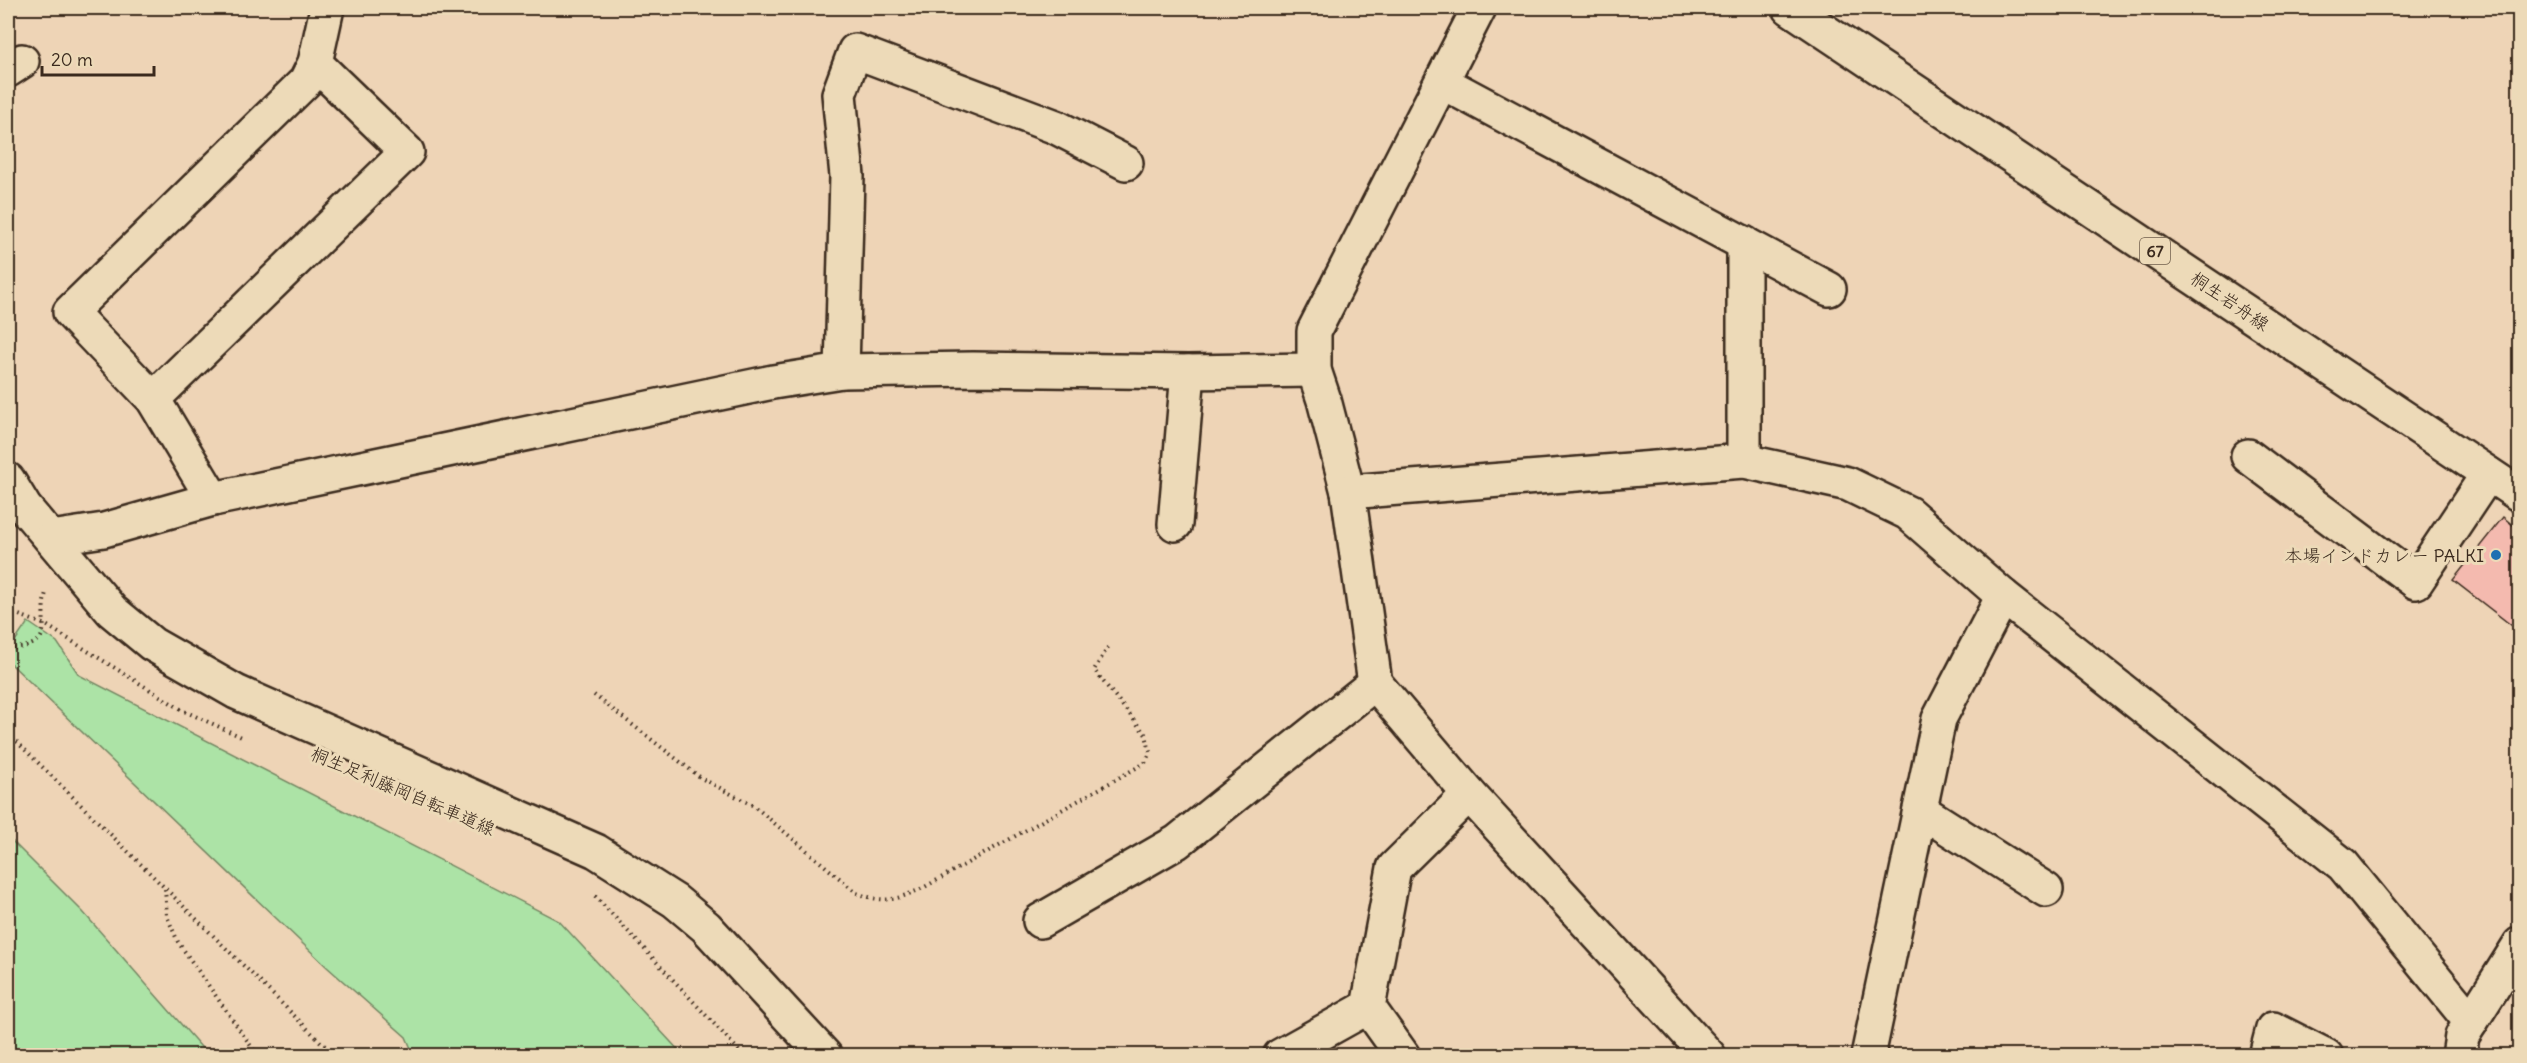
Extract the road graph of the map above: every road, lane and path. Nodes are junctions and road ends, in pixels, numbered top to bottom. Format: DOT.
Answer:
graph roads {
  1 [pos="327,8"];
  2 [pos="1479,8"];
  3 [pos="1790,8"];
  4 [pos="315,63"];
  5 [pos="1442,82"];
  6 [pos="1126,163"];
  7 [pos="1744,243"];
  8 [pos="1829,289"];
  9 [pos="1314,370"];
  10 [pos="842,371"];
  11 [pos="1188,372"];
  12 [pos="153,399"];
  13 [pos="2248,456"];
  14 [pos="1744,461"];
  15 [pos="2488,474"];
  16 [pos="8,480"];
  17 [pos="1348,492"];
  18 [pos="2520,495"];
  19 [pos="213,499"];
  20 [pos="16,513"];
  21 [pos="1175,524"];
  22 [pos="51,538"];
  23 [pos="49,585"];
  24 [pos="2003,596"];
  25 [pos="8,610"];
  26 [pos="46,624"];
  27 [pos="1110,644"];
  28 [pos="8,649"];
  29 [pos="1375,683"];
  30 [pos="594,695"];
  31 [pos="8,732"];
  32 [pos="250,741"];
  33 [pos="1468,794"];
  34 [pos="1920,810"];
  35 [pos="165,888"];
  36 [pos="2046,890"];
  37 [pos="589,891"];
  38 [pos="1040,921"];
  39 [pos="2520,944"];
  40 [pos="1368,1007"];
  41 [pos="2471,1022"];
  42 [pos="258,1056"];
  43 [pos="334,1056"];
  44 [pos="744,1056"];
  45 [pos="825,1056"];
  46 [pos="1280,1056"];
  47 [pos="1403,1056"];
  48 [pos="1709,1056"];
  49 [pos="1868,1056"];
  50 [pos="2266,1056"];
  51 [pos="2326,1056"];
  52 [pos="2459,1056"];
  1 -- 4 [label="street"];
  2 -- 5 [label="street"];
  3 -- 15 [label="street, 桐生岩舟線 / 67"];
  4 -- 12 [label="street"];
  4 -- 12 [label="street"];
  5 -- 7 [label="street"];
  5 -- 9 [label="street"];
  6 -- 10 [label="street"];
  7 -- 8 [label="street"];
  7 -- 14 [label="street"];
  9 -- 11 [label="street"];
  9 -- 17 [label="street"];
  10 -- 11 [label="street"];
  10 -- 19 [label="street"];
  11 -- 21 [label="street"];
  12 -- 19 [label="street"];
  13 -- 15 [label="street"];
  14 -- 17 [label="street"];
  14 -- 24 [label="street"];
  15 -- 18 [label="street, 桐生岩舟線 / 67"];
  16 -- 20 [label="street"];
  17 -- 29 [label="street"];
  19 -- 22 [label="street"];
  20 -- 22 [label="street"];
  22 -- 45 [label="street"];
  23 -- 26 [label="path"];
  24 -- 34 [label="street"];
  24 -- 41 [label="street"];
  25 -- 26 [label="path"];
  26 -- 28 [label="path"];
  26 -- 32 [label="path"];
  27 -- 30 [label="path"];
  29 -- 33 [label="street"];
  29 -- 38 [label="street"];
  31 -- 35 [label="path"];
  33 -- 40 [label="street"];
  33 -- 48 [label="street"];
  34 -- 36 [label="street"];
  34 -- 49 [label="street"];
  35 -- 42 [label="path"];
  35 -- 43 [label="path"];
  37 -- 44 [label="path"];
  39 -- 41 [label="street"];
  40 -- 46 [label="street"];
  40 -- 47 [label="street"];
  41 -- 52 [label="street"];
  50 -- 51 [label="street"];
}
